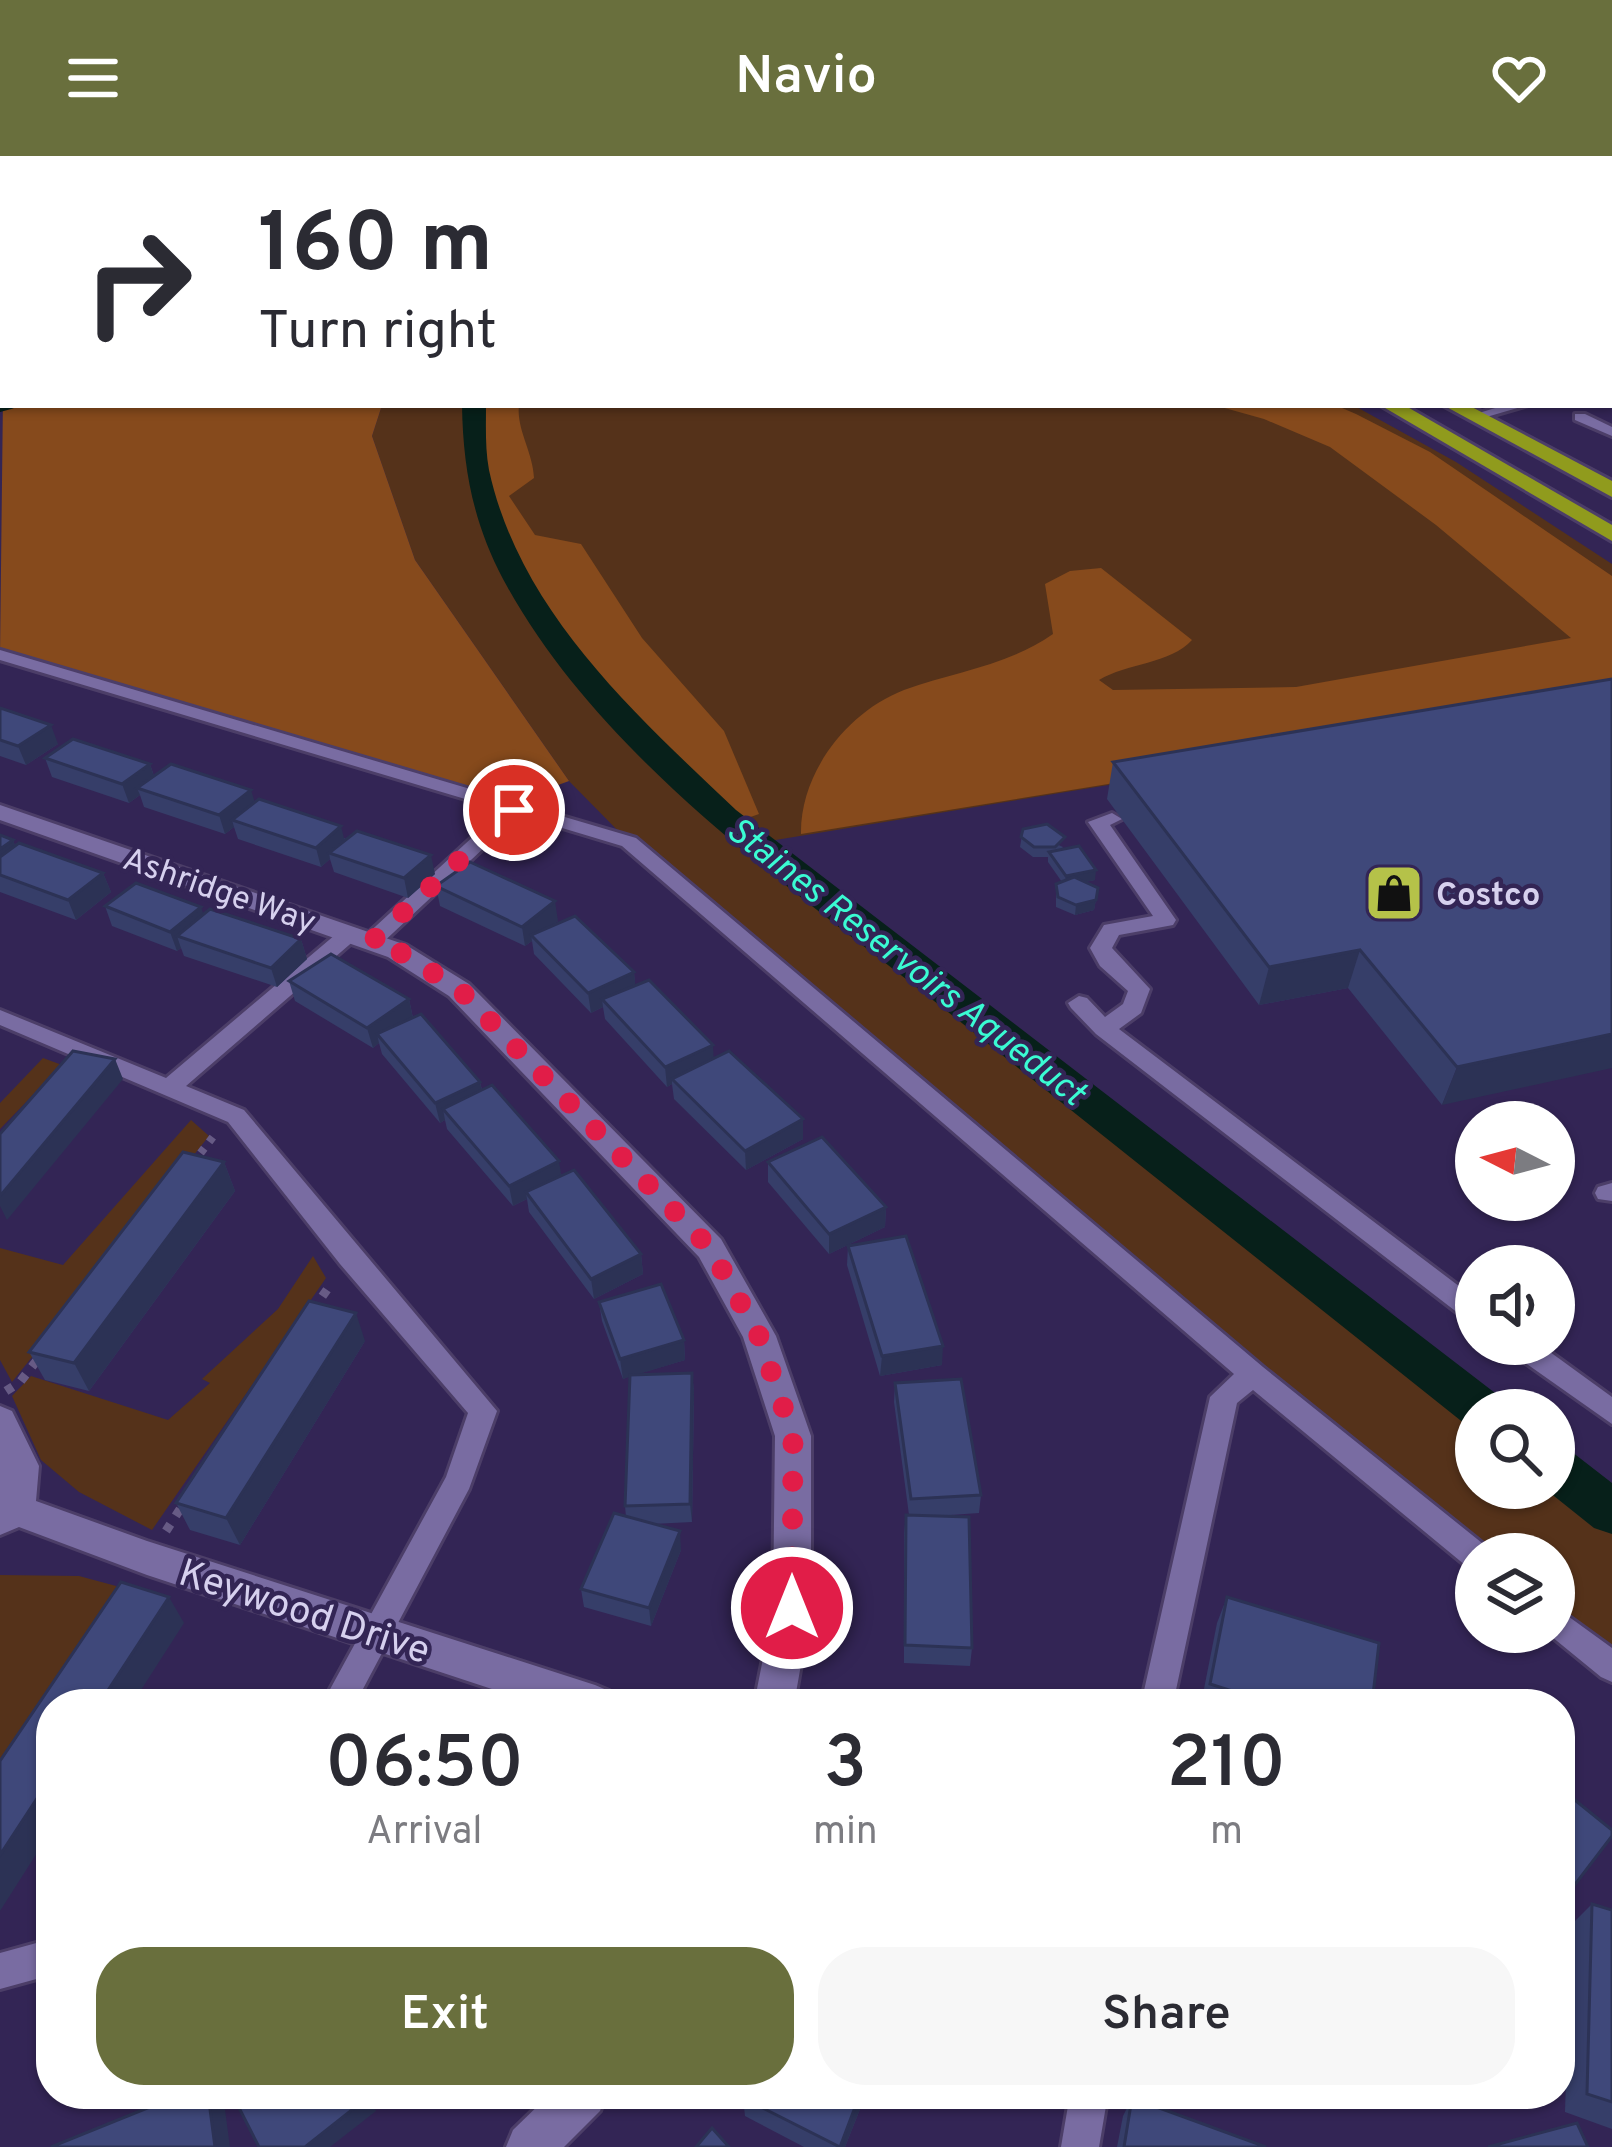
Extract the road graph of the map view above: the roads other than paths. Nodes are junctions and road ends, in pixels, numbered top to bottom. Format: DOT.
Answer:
graph roads {
  1 [pos="1395,408"];
  2 [pos="1459,408"];
  3 [pos="1509,408"];
  4 [pos="1476,416"];
  5 [pos="1580,417"];
  6 [pos="1612,432"];
  7 [pos="1525,440"];
  8 [pos="1612,472"];
  9 [pos="1612,490"];
  10 [pos="1612,534"];
  11 [pos="0,655"];
  12 [pos="514,810"];
  13 [pos="0,812"];
  14 [pos="1112,819"];
  15 [pos="360,938"];
  16 [pos="1079,1003"];
  17 [pos="0,1017"];
  18 [pos="1104,1029"];
  19 [pos="170,1088"];
  20 [pos="1455,1297"];
  21 [pos="1548,1365"];
  22 [pos="1253,1375"];
  23 [pos="1612,1412"];
  24 [pos="0,1421"];
  25 [pos="9,1514"];
  26 [pos="1455,1539"];
  27 [pos="377,1633"];
  28 [pos="1575,1636"];
  29 [pos="1612,1667"];
  30 [pos="346,1689"];
  31 [pos="549,1689"];
  32 [pos="777,1689"];
  33 [pos="1160,1689"];
  34 [pos="36,1962"];
  35 [pos="0,1972"];
  36 [pos="568,2109"];
  37 [pos="1086,2109"];
  38 [pos="530,2147"];
  39 [pos="1080,2147"];
  1 -- 10 [label="highway"];
  2 -- 4 [label="highway"];
  3 -- 4 [label="lane"];
  4 -- 7 [label="highway"];
  5 -- 6 [label="lane"];
  7 -- 8 [label="highway"];
  7 -- 9 [label="highway"];
  11 -- 12 [label="lane"];
  12 -- 15 [label="lane"];
  12 -- 22 [label="lane"];
  13 -- 15 [label="street, Ashridge Way"];
  14 -- 18 [label="lane"];
  15 -- 19 [label="lane"];
  15 -- 32 [label="street, Ashridge Way"];
  16 -- 18 [label="lane"];
  17 -- 19 [label="lane"];
  18 -- 20 [label="lane"];
  19 -- 27 [label="lane"];
  21 -- 23 [label="lane"];
  22 -- 26 [label="lane"];
  22 -- 33 [label="lane"];
  24 -- 25 [label="street, Keywood Drive"];
  25 -- 27 [label="street, Keywood Drive"];
  27 -- 30 [label="lane"];
  27 -- 31 [label="street, Keywood Drive"];
  28 -- 29 [label="lane"];
  34 -- 35 [label="lane"];
  36 -- 38 [label="street"];
  37 -- 39 [label="lane"];
}
